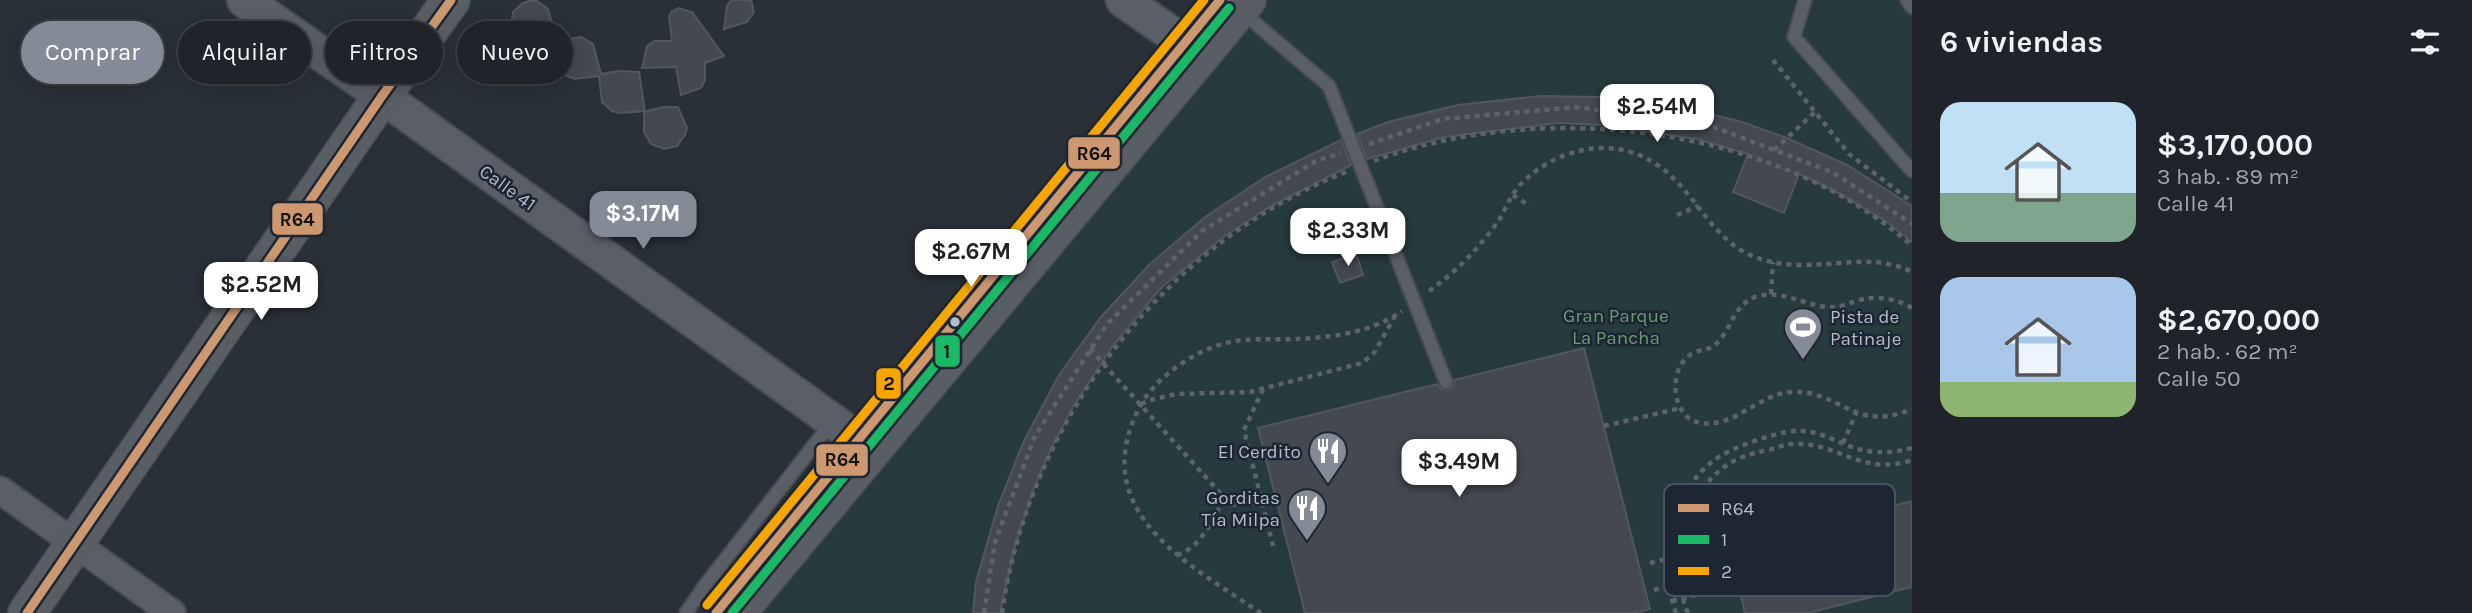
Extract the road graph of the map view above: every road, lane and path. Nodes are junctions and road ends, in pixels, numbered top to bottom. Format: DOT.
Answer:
graph roads {
  1 [pos="244,0"];
  2 [pos="451,0"];
  3 [pos="1123,0"];
  4 [pos="1805,0"];
  5 [pos="1908,0"];
  6 [pos="1236,3"];
  7 [pos="1912,7"];
  8 [pos="1193,49"];
  9 [pos="1773,60"];
  10 [pos="382,96"];
  11 [pos="1815,112"];
  12 [pos="1774,150"];
  13 [pos="1912,172"];
  14 [pos="1513,195"];
  15 [pos="1912,202"];
  16 [pos="1530,206"];
  17 [pos="1698,206"];
  18 [pos="1676,215"];
  19 [pos="1773,262"];
  20 [pos="1771,294"];
  21 [pos="1912,308"];
  22 [pos="1395,316"];
  23 [pos="1090,349"];
  24 [pos="1446,382"];
  25 [pos="1263,389"];
  26 [pos="1140,404"];
  27 [pos="1681,408"];
  28 [pos="1912,409"];
  29 [pos="1856,413"];
  30 [pos="1604,426"];
  31 [pos="855,437"];
  32 [pos="1843,443"];
  33 [pos="1912,448"];
  34 [pos="1912,460"];
  35 [pos="1692,484"];
  36 [pos="1707,484"];
  37 [pos="0,490"];
  38 [pos="1224,497"];
  39 [pos="1277,502"];
  40 [pos="1263,503"];
  41 [pos="74,543"];
  42 [pos="1273,546"];
  43 [pos="1177,555"];
  44 [pos="1664,560"];
  45 [pos="1650,563"];
  46 [pos="1664,587"];
  47 [pos="1654,590"];
  48 [pos="1671,596"];
  49 [pos="1692,596"];
  50 [pos="1684,598"];
  51 [pos="1671,601"];
  52 [pos="27,613"];
  53 [pos="172,613"];
  54 [pos="685,613"];
  55 [pos="716,613"];
  56 [pos="737,613"];
  57 [pos="1676,613"];
  58 [pos="1688,613"];
  1 -- 10 [label="street, Calle 41"];
  2 -- 10 [label="main road"];
  3 -- 8 [label="street"];
  4 -- 13 [label="lane"];
  5 -- 7 [label="lane"];
  6 -- 8 [label="main road"];
  6 -- 24 [label="lane"];
  8 -- 31 [label="main road"];
  9 -- 11 [label="path"];
  10 -- 31 [label="street, Calle 41"];
  10 -- 41 [label="main road"];
  11 -- 12 [label="path"];
  11 -- 15 [label="path"];
  14 -- 16 [label="path"];
  17 -- 18 [label="path"];
  19 -- 20 [label="path"];
  20 -- 21 [label="path"];
  20 -- 27 [label="path"];
  22 -- 25 [label="path"];
  23 -- 26 [label="path"];
  25 -- 26 [label="path"];
  25 -- 40 [label="path"];
  26 -- 38 [label="path"];
  27 -- 29 [label="path"];
  27 -- 30 [label="path"];
  28 -- 29 [label="path"];
  29 -- 32 [label="path"];
  31 -- 54 [label="lane"];
  31 -- 55 [label="lane"];
  31 -- 56 [label="main road"];
  32 -- 33 [label="path"];
  32 -- 35 [label="path"];
  34 -- 36 [label="path"];
  37 -- 41 [label="street"];
  38 -- 40 [label="path"];
  38 -- 43 [label="path"];
  39 -- 40 [label="path"];
  40 -- 42 [label="path"];
  41 -- 52 [label="main road"];
  41 -- 53 [label="street"];
  44 -- 45 [label="path"];
  46 -- 47 [label="path"];
  48 -- 51 [label="path"];
  49 -- 50 [label="path"];
  50 -- 51 [label="path"];
  50 -- 58 [label="path"];
  51 -- 57 [label="path"];
}
